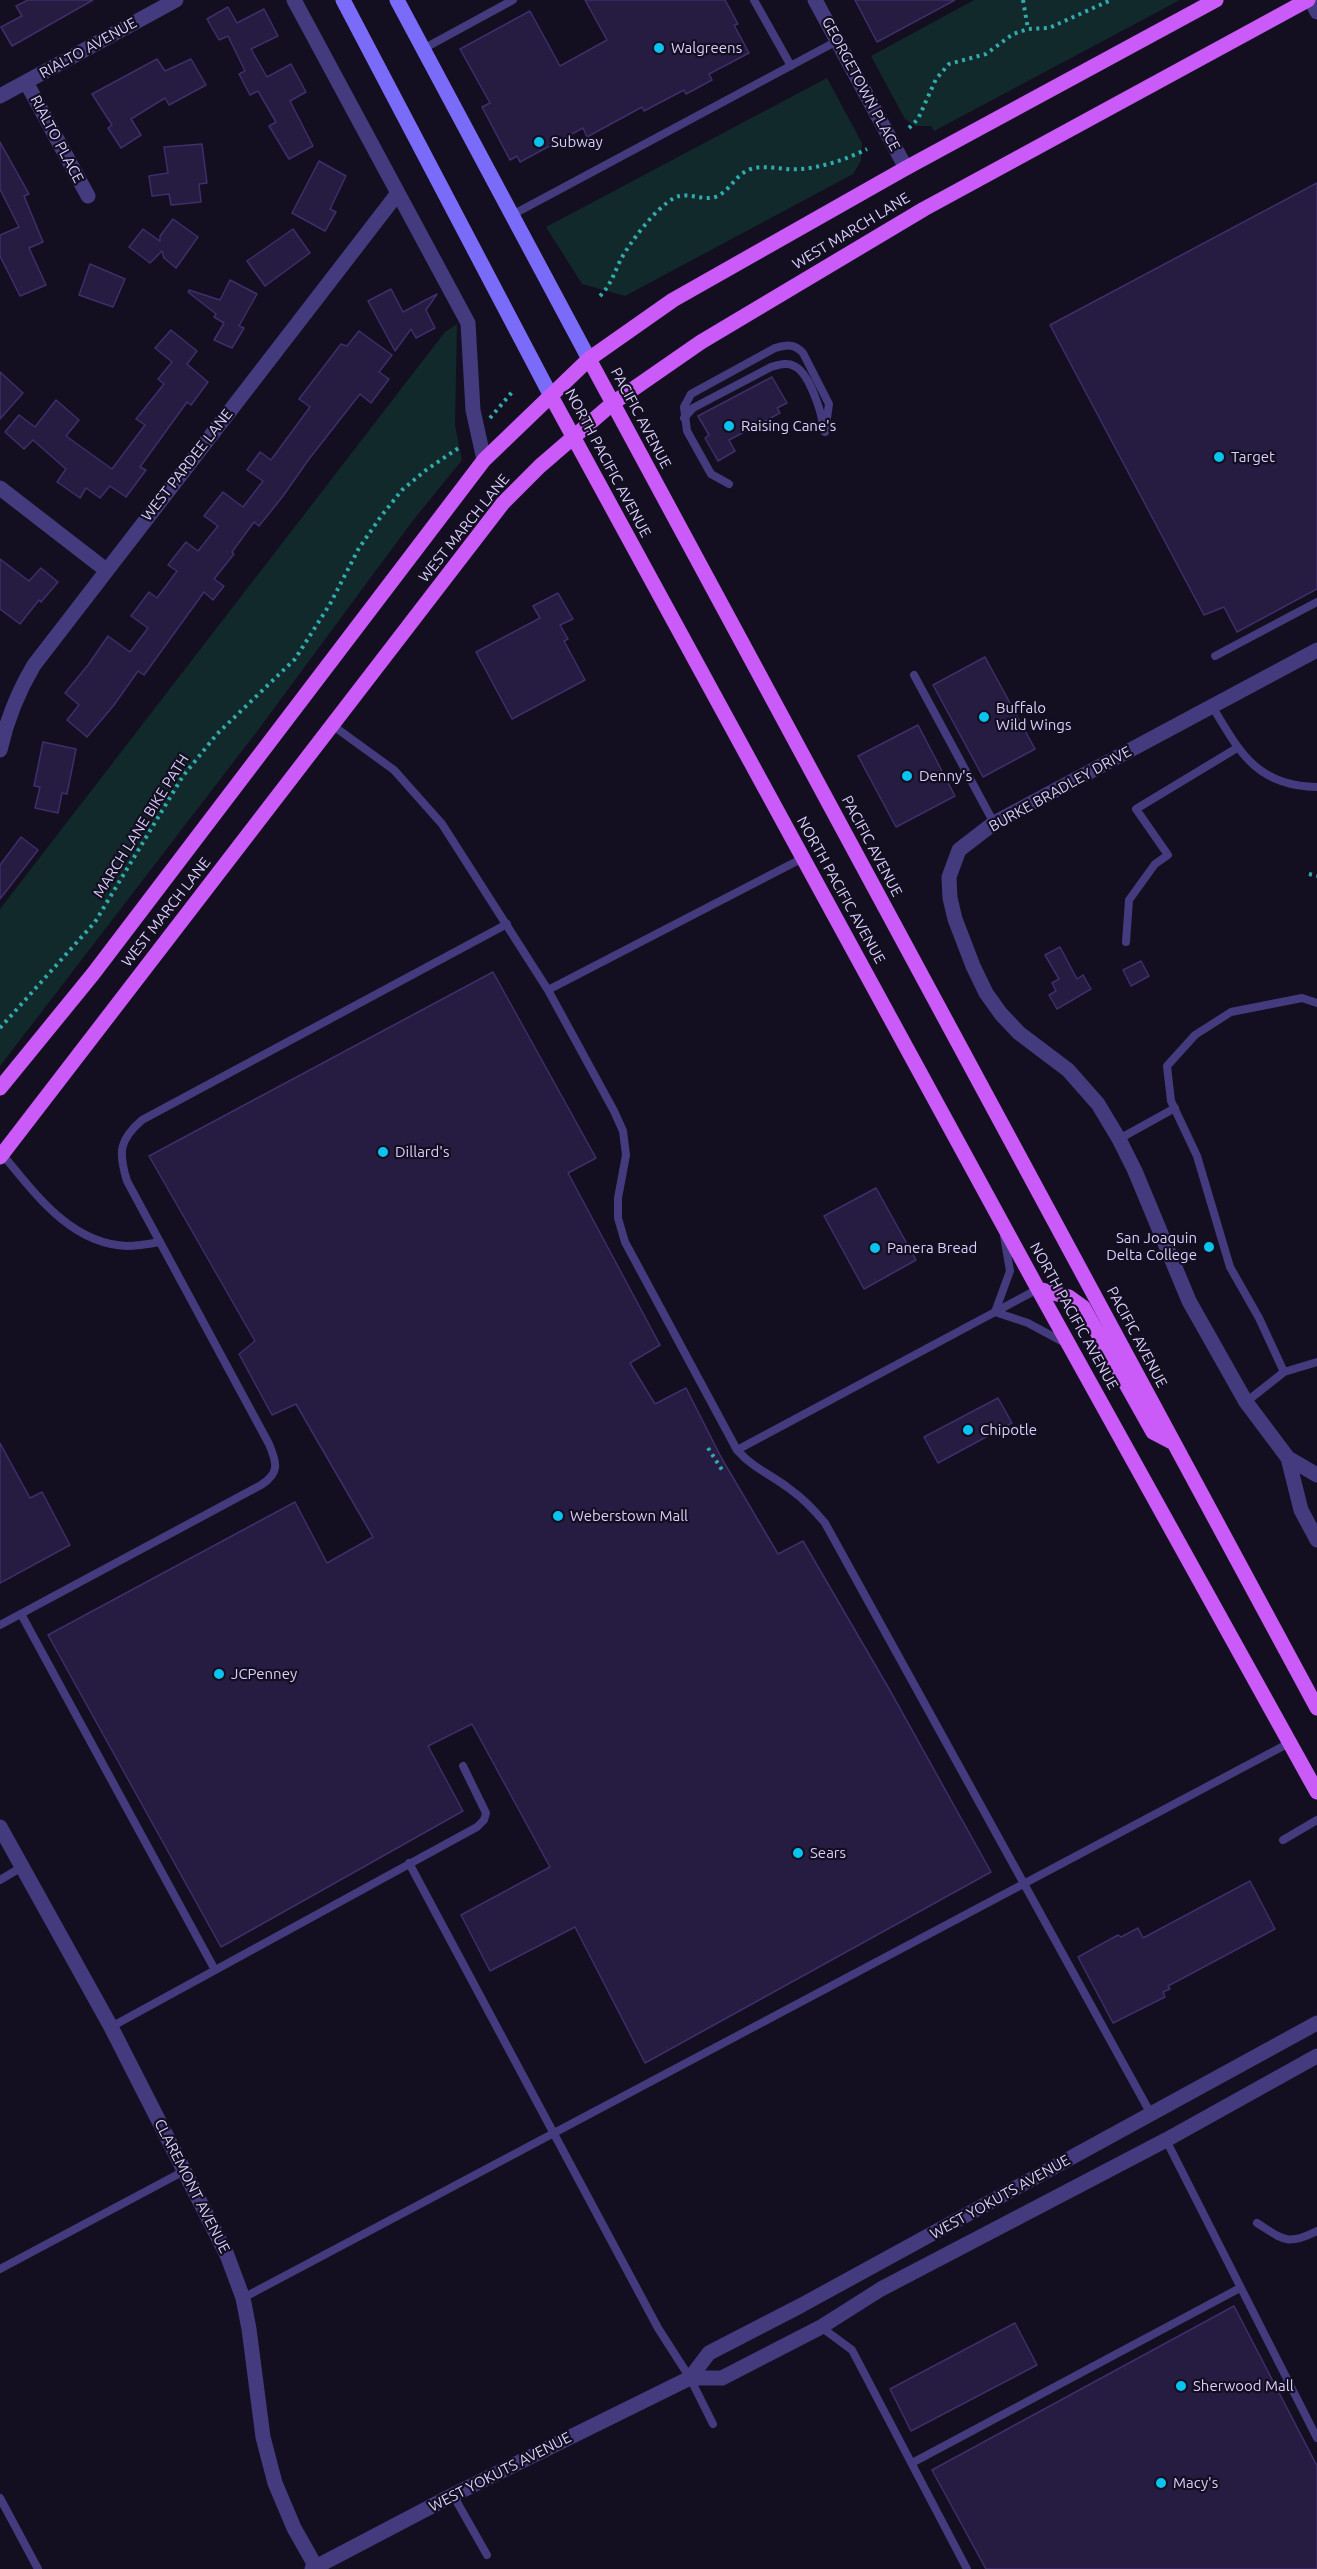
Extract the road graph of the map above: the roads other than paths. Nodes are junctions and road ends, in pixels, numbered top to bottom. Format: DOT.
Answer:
graph roads {
  1 [pos="176,0"];
  2 [pos="294,0"];
  3 [pos="343,0"];
  4 [pos="397,0"];
  5 [pos="513,0"];
  6 [pos="754,0"];
  7 [pos="815,0"];
  8 [pos="1216,0"];
  9 [pos="1309,0"];
  10 [pos="1317,12"];
  11 [pos="837,41"];
  12 [pos="423,49"];
  13 [pos="791,66"];
  14 [pos="26,82"];
  15 [pos="0,96"];
  16 [pos="906,168"];
  17 [pos="398,193"];
  18 [pos="87,196"];
  19 [pos="512,215"];
  20 [pos="589,359"];
  21 [pos="550,396"];
  22 [pos="613,403"];
  23 [pos="684,418"];
  24 [pos="573,438"];
  25 [pos="484,460"];
  26 [pos="729,484"];
  27 [pos="0,488"];
  28 [pos="106,570"];
  29 [pos="1317,602"];
  30 [pos="1317,650"];
  31 [pos="1215,656"];
  32 [pos="914,675"];
  33 [pos="1212,706"];
  34 [pos="332,725"];
  35 [pos="1,745"];
  36 [pos="1237,748"];
  37 [pos="1317,787"];
  38 [pos="994,823"];
  39 [pos="802,858"];
  40 [pos="507,924"];
  41 [pos="1126,942"];
  42 [pos="548,990"];
  43 [pos="1317,1003"];
  44 [pos="0,1088"];
  45 [pos="1175,1108"];
  46 [pos="1119,1139"];
  47 [pos="1,1155"];
  48 [pos="1002,1223"];
  49 [pos="160,1242"];
  50 [pos="1038,1289"];
  51 [pos="995,1312"];
  52 [pos="1070,1345"];
  53 [pos="1317,1362"];
  54 [pos="1284,1372"];
  55 [pos="1246,1402"];
  56 [pos="1174,1443"];
  57 [pos="737,1450"];
  58 [pos="1288,1458"];
  59 [pos="1317,1475"];
  60 [pos="1317,1540"];
  61 [pos="21,1614"];
  62 [pos="0,1625"];
  63 [pos="1317,1708"];
  64 [pos="1290,1742"];
  65 [pos="463,1766"];
  66 [pos="1317,1792"];
  67 [pos="1317,1820"];
  68 [pos="0,1827"];
  69 [pos="1283,1840"];
  70 [pos="409,1863"];
  71 [pos="22,1867"];
  72 [pos="0,1880"];
  73 [pos="1023,1883"];
  74 [pos="214,1970"];
  75 [pos="1317,2023"];
  76 [pos="111,2027"];
  77 [pos="1317,2056"];
  78 [pos="1151,2114"];
  79 [pos="554,2134"];
  80 [pos="1166,2140"];
  81 [pos="184,2171"];
  82 [pos="1257,2223"];
  83 [pos="1317,2231"];
  84 [pos="0,2269"];
  85 [pos="1240,2288"];
  86 [pos="243,2298"];
  87 [pos="821,2328"];
  88 [pos="690,2378"];
  89 [pos="713,2424"];
  90 [pos="1317,2438"];
  91 [pos="912,2463"];
  92 [pos="453,2495"];
  93 [pos="0,2498"];
  94 [pos="486,2555"];
  95 [pos="315,2568"];
  96 [pos="38,2569"];
  97 [pos="967,2569"];
  1 -- 14 [label="street, RIALTO AVENUE"];
  2 -- 17 [label="street"];
  3 -- 21 [label="main road, NORTH PACIFIC AVENUE"];
  4 -- 12 [label="main road, PACIFIC AVENUE"];
  5 -- 12 [label="lane"];
  6 -- 13 [label="lane"];
  7 -- 11 [label="street, GEORGETOWN PLACE"];
  8 -- 16 [label="main road, WEST MARCH LANE"];
  9 -- 10 [label="street"];
  9 -- 22 [label="main road, WEST MARCH LANE"];
  11 -- 13 [label="lane"];
  11 -- 16 [label="street, GEORGETOWN PLACE"];
  12 -- 19 [label="main road, PACIFIC AVENUE"];
  13 -- 19 [label="lane"];
  14 -- 15 [label="street, RIALTO AVENUE"];
  14 -- 18 [label="street, RIALTO PLACE"];
  16 -- 20 [label="main road, WEST MARCH LANE"];
  17 -- 25 [label="street"];
  17 -- 28 [label="street, WEST PARDEE LANE"];
  19 -- 20 [label="main road, PACIFIC AVENUE"];
  20 -- 21 [label="main road, WEST MARCH LANE"];
  20 -- 22 [label="main road, PACIFIC AVENUE"];
  21 -- 24 [label="main road, NORTH PACIFIC AVENUE"];
  21 -- 25 [label="main road, WEST MARCH LANE"];
  22 -- 24 [label="main road, WEST MARCH LANE"];
  22 -- 56 [label="main road, PACIFIC AVENUE"];
  23 -- 23 [label="lane"];
  23 -- 26 [label="lane"];
  24 -- 34 [label="main road, WEST MARCH LANE"];
  24 -- 39 [label="main road, NORTH PACIFIC AVENUE"];
  25 -- 44 [label="main road, WEST MARCH LANE"];
  27 -- 28 [label="street"];
  28 -- 35 [label="street, WEST PARDEE LANE"];
  29 -- 31 [label="lane"];
  30 -- 33 [label="street, BURKE BRADLEY DRIVE"];
  32 -- 38 [label="lane"];
  33 -- 36 [label="lane"];
  33 -- 38 [label="street, BURKE BRADLEY DRIVE"];
  34 -- 40 [label="lane"];
  34 -- 47 [label="main road, WEST MARCH LANE"];
  36 -- 37 [label="lane"];
  36 -- 41 [label="lane"];
  38 -- 46 [label="street, BURKE BRADLEY DRIVE"];
  39 -- 42 [label="lane"];
  39 -- 48 [label="main road, NORTH PACIFIC AVENUE"];
  40 -- 42 [label="lane"];
  40 -- 49 [label="lane"];
  42 -- 57 [label="lane"];
  43 -- 45 [label="lane"];
  45 -- 46 [label="lane"];
  45 -- 54 [label="lane"];
  46 -- 55 [label="street, BURKE BRADLEY DRIVE"];
  47 -- 49 [label="lane"];
  48 -- 50 [label="main road, NORTH PACIFIC AVENUE"];
  48 -- 51 [label="lane"];
  49 -- 61 [label="lane"];
  50 -- 51 [label="lane"];
  50 -- 52 [label="main road, NORTH PACIFIC AVENUE"];
  50 -- 56 [label="main road"];
  51 -- 52 [label="lane"];
  51 -- 57 [label="lane"];
  52 -- 64 [label="main road, NORTH PACIFIC AVENUE"];
  53 -- 54 [label="lane"];
  54 -- 55 [label="lane"];
  55 -- 58 [label="street, BURKE BRADLEY DRIVE"];
  56 -- 63 [label="main road, PACIFIC AVENUE"];
  57 -- 73 [label="lane"];
  58 -- 59 [label="street, BURKE BRADLEY DRIVE"];
  58 -- 60 [label="street, BURKE BRADLEY DRIVE"];
  61 -- 62 [label="lane"];
  61 -- 74 [label="lane"];
  64 -- 66 [label="main road, NORTH PACIFIC AVENUE"];
  64 -- 73 [label="lane"];
  65 -- 70 [label="lane"];
  67 -- 69 [label="lane"];
  68 -- 71 [label="street, CLAREMONT AVENUE"];
  70 -- 74 [label="lane"];
  70 -- 79 [label="lane"];
  71 -- 72 [label="lane"];
  71 -- 76 [label="street, CLAREMONT AVENUE"];
  73 -- 78 [label="lane"];
  73 -- 79 [label="lane"];
  74 -- 76 [label="lane"];
  75 -- 78 [label="street, WEST YOKUTS AVENUE"];
  76 -- 81 [label="street, CLAREMONT AVENUE"];
  77 -- 80 [label="street, WEST YOKUTS AVENUE"];
  78 -- 88 [label="street, WEST YOKUTS AVENUE"];
  79 -- 86 [label="lane"];
  79 -- 88 [label="lane"];
  80 -- 85 [label="lane"];
  80 -- 87 [label="street, WEST YOKUTS AVENUE"];
  81 -- 84 [label="lane"];
  81 -- 86 [label="street, CLAREMONT AVENUE"];
  82 -- 83 [label="lane"];
  85 -- 90 [label="lane"];
  85 -- 91 [label="lane"];
  86 -- 95 [label="street, CLAREMONT AVENUE"];
  87 -- 88 [label="street, WEST YOKUTS AVENUE"];
  87 -- 91 [label="lane"];
  88 -- 89 [label="lane"];
  88 -- 92 [label="street, WEST YOKUTS AVENUE"];
  91 -- 97 [label="lane"];
  92 -- 94 [label="lane"];
  92 -- 95 [label="street, WEST YOKUTS AVENUE"];
  93 -- 96 [label="lane"];
}
